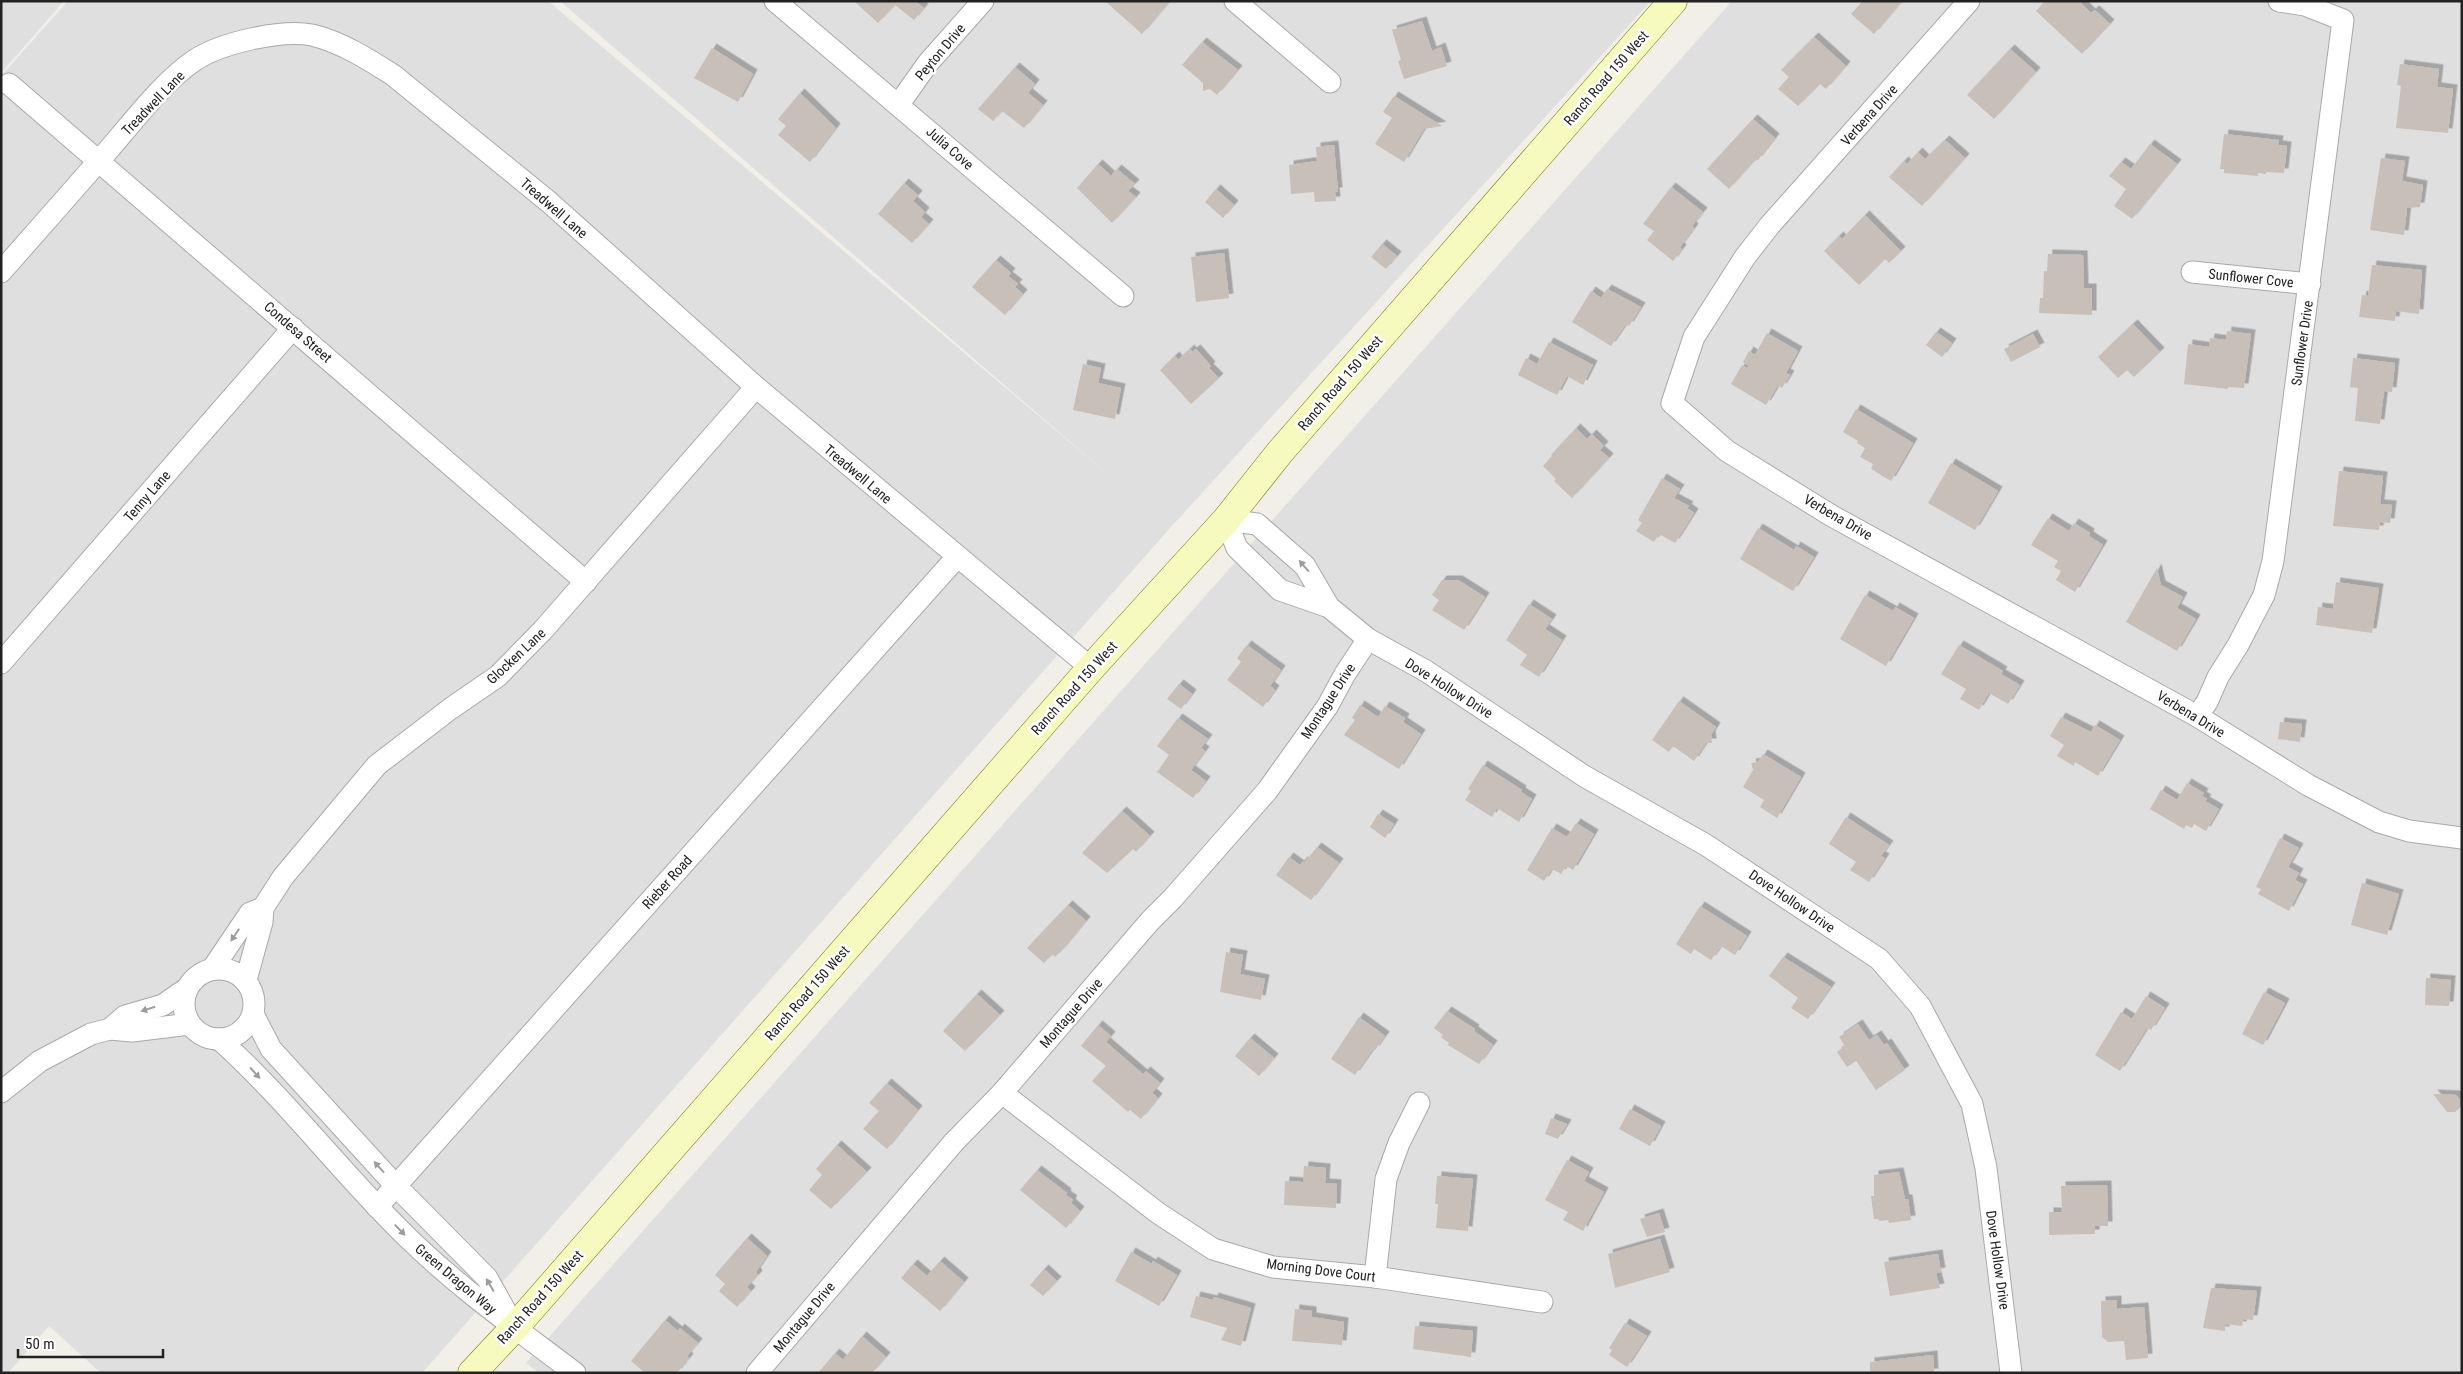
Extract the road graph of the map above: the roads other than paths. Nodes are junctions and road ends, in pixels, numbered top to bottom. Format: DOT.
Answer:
graph roads {
  1 [pos="775,1"];
  2 [pos="983,1"];
  3 [pos="1235,1"];
  4 [pos="1673,1"];
  5 [pos="1969,1"];
  6 [pos="2279,1"];
  7 [pos="1330,82"];
  8 [pos="9,84"];
  9 [pos="899,104"];
  10 [pos="98,162"];
  11 [pos="1,272"];
  12 [pos="2192,272"];
  13 [pos="2310,284"];
  14 [pos="1123,296"];
  15 [pos="293,328"];
  16 [pos="756,387"];
  17 [pos="1226,520"];
  18 [pos="957,557"];
  19 [pos="586,582"];
  20 [pos="1330,608"];
  21 [pos="1368,639"];
  22 [pos="1,663"];
  23 [pos="1091,668"];
  24 [pos="2198,716"];
  25 [pos="2462,838"];
  26 [pos="263,908"];
  27 [pos="213,968"];
  28 [pos="246,980"];
  29 [pos="186,989"];
  30 [pos="253,1014"];
  31 [pos="190,1024"];
  32 [pos="110,1029"];
  33 [pos="219,1039"];
  34 [pos="1,1092"];
  35 [pos="1002,1093"];
  36 [pos="1419,1103"];
  37 [pos="396,1186"];
  38 [pos="377,1207"];
  39 [pos="1374,1277"];
  40 [pos="1542,1302"];
  41 [pos="515,1327"];
  42 [pos="472,1373"];
  43 [pos="575,1373"];
  44 [pos="757,1373"];
  45 [pos="2011,1373"];
  1 -- 9 [label="street, Julia Cove"];
  2 -- 9 [label="street, Peyton Drive"];
  3 -- 7 [label="street"];
  4 -- 17 [label="main road, Ranch Road 150 West"];
  5 -- 24 [label="street, Verbena Drive"];
  6 -- 13 [label="street, Sunflower Drive"];
  8 -- 10 [label="street, Condesa Street"];
  9 -- 14 [label="street, Julia Cove"];
  10 -- 11 [label="street, Treadwell Lane"];
  10 -- 15 [label="street, Condesa Street"];
  10 -- 16 [label="street, Treadwell Lane"];
  12 -- 13 [label="street, Sunflower Cove"];
  13 -- 24 [label="street, Sunflower Drive"];
  15 -- 19 [label="street, Condesa Street"];
  15 -- 22 [label="street, Tenny Lane"];
  16 -- 18 [label="street, Treadwell Lane"];
  16 -- 19 [label="street, Glocken Lane"];
  17 -- 20 [label="street, Dove Hollow Drive"];
  20 -- 17 [label="street, Dove Hollow Drive, one-way"];
  17 -- 23 [label="main road, Ranch Road 150 West"];
  18 -- 23 [label="street, Treadwell Lane"];
  18 -- 37 [label="street, Rieber Road"];
  19 -- 26 [label="street, Glocken Lane"];
  20 -- 21 [label="street, Dove Hollow Drive"];
  21 -- 35 [label="street, Montague Drive"];
  21 -- 45 [label="street, Dove Hollow Drive"];
  23 -- 41 [label="main road, Ranch Road 150 West"];
  24 -- 25 [label="street, Verbena Drive"];
  26 -- 27 [label="street, Glocken Lane, one-way"];
  26 -- 28 [label="street, Glocken Lane"];
  27 -- 28 [label="street"];
  27 -- 29 [label="street"];
  28 -- 30 [label="street"];
  29 -- 31 [label="street"];
  29 -- 32 [label="street, one-way"];
  30 -- 33 [label="street"];
  37 -- 30 [label="street, Green Dragon Way, one-way"];
  31 -- 32 [label="street"];
  31 -- 33 [label="street"];
  32 -- 34 [label="street"];
  33 -- 38 [label="street, Green Dragon Way, one-way"];
  35 -- 39 [label="street, Morning Dove Court"];
  35 -- 44 [label="street, Montague Drive"];
  36 -- 39 [label="street"];
  37 -- 38 [label="street, Rieber Road"];
  41 -- 37 [label="street, Green Dragon Way, one-way"];
  38 -- 41 [label="street, Green Dragon Way, one-way"];
  39 -- 40 [label="street, Morning Dove Court"];
  41 -- 42 [label="main road, Ranch Road 150 West"];
  41 -- 43 [label="street"];
}
